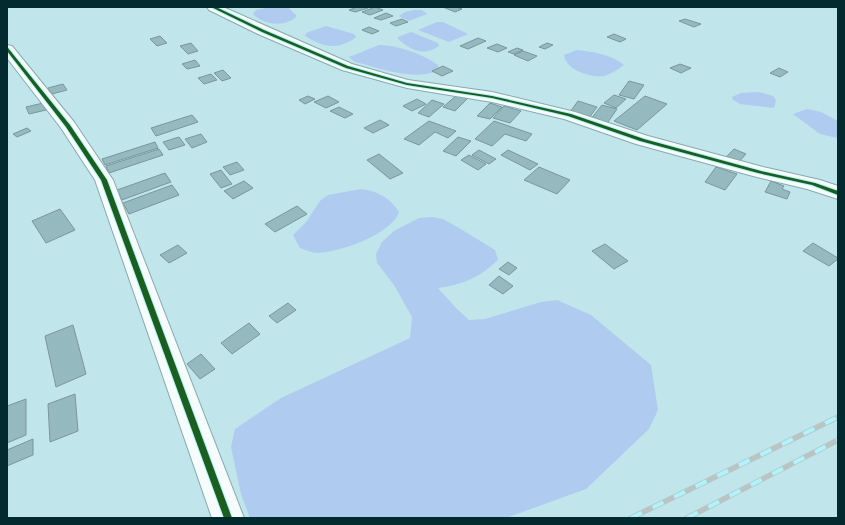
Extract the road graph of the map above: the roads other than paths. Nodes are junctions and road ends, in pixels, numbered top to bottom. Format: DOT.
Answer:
graph roads {
  1 [pos="214,7"];
  2 [pos="7,49"];
  3 [pos="838,193"];
  4 [pos="228,518"];
  1 -- 3 [label="street"];
  2 -- 4 [label="street"];
}
